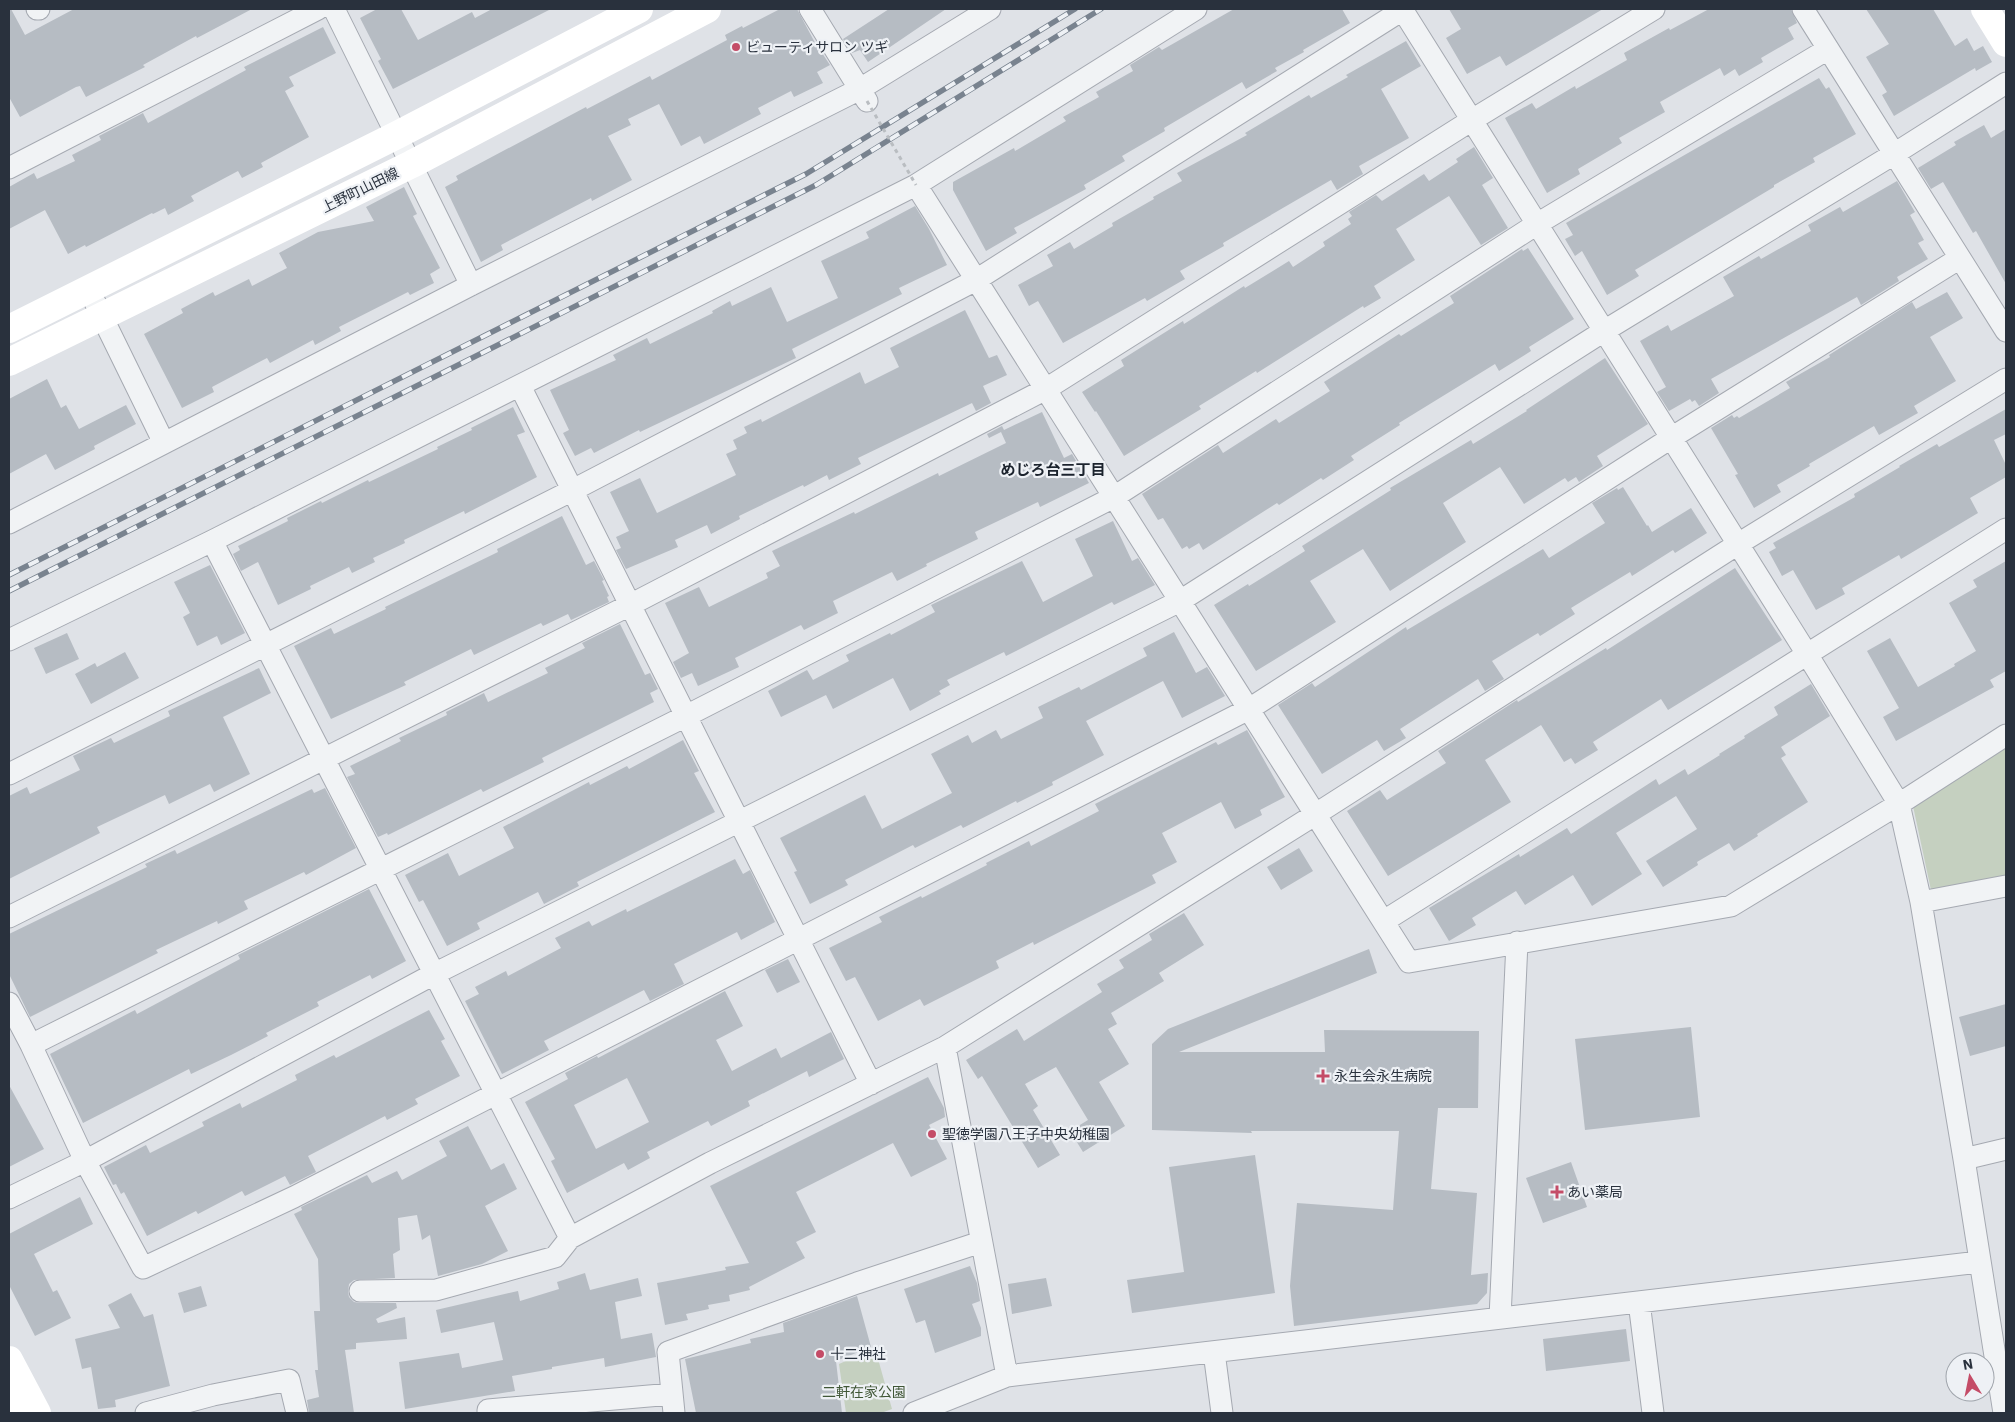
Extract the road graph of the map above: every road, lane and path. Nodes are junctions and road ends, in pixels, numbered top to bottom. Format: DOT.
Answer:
graph roads {
  1 [pos="318,9"];
  2 [pos="334,9"];
  3 [pos="639,9"];
  4 [pos="707,9"];
  5 [pos="810,9"];
  6 [pos="990,9"];
  7 [pos="1196,9"];
  8 [pos="1403,9"];
  9 [pos="1654,9"];
  10 [pos="1803,9"];
  11 [pos="1985,9"];
  12 [pos="658,20"];
  13 [pos="2006,43"];
  14 [pos="1828,49"];
  15 [pos="527,67"];
  16 [pos="2006,83"];
  17 [pos="544,95"];
  18 [pos="863,95"];
  19 [pos="1472,120"];
  20 [pos="397,135"];
  21 [pos="1894,154"];
  22 [pos="412,164"];
  23 [pos="10,165"];
  24 [pos="916,185"];
  25 [pos="241,213"];
  26 [pos="1537,224"];
  27 [pos="256,241"];
  28 [pos="1960,258"];
  29 [pos="976,280"];
  30 [pos="471,285"];
  31 [pos="89,290"];
  32 [pos="102,316"];
  33 [pos="9,329"];
  34 [pos="1604,331"];
  35 [pos="2006,331"];
  36 [pos="9,362"];
  37 [pos="2006,379"];
  38 [pos="520,386"];
  39 [pos="1046,389"];
  40 [pos="1671,438"];
  41 [pos="164,443"];
  42 [pos="573,490"];
  43 [pos="1114,497"];
  44 [pos="9,523"];
  45 [pos="2006,529"];
  46 [pos="212,541"];
  47 [pos="1738,544"];
  48 [pos="1180,601"];
  49 [pos="630,605"];
  50 [pos="9,640"];
  51 [pos="266,646"];
  52 [pos="1807,654"];
  53 [pos="1249,709"];
  54 [pos="686,716"];
  55 [pos="2006,735"];
  56 [pos="324,758"];
  57 [pos="9,774"];
  58 [pos="1899,804"];
  59 [pos="1316,814"];
  60 [pos="739,822"];
  61 [pos="380,869"];
  62 [pos="2006,886"];
  63 [pos="1920,902"];
  64 [pos="9,917"];
  65 [pos="1384,921"];
  66 [pos="798,940"];
  67 [pos="1517,942"];
  68 [pos="434,974"];
  69 [pos="9,1002"];
  70 [pos="31,1045"];
  71 [pos="945,1047"];
  72 [pos="871,1084"];
  73 [pos="496,1094"];
  74 [pos="2006,1149"];
  75 [pos="1964,1158"];
  76 [pos="85,1161"];
  77 [pos="9,1198"];
  78 [pos="570,1238"];
  79 [pos="982,1242"];
  80 [pos="1979,1262"];
  81 [pos="360,1292"];
  82 [pos="1639,1302"];
  83 [pos="1500,1318"];
  84 [pos="1214,1352"];
  85 [pos="9,1360"];
  86 [pos="1007,1376"];
  87 [pos="673,1404"];
  88 [pos="9,1405"];
  89 [pos="13,1413"];
  90 [pos="37,1413"];
  91 [pos="146,1413"];
  92 [pos="297,1413"];
  93 [pos="488,1413"];
  94 [pos="914,1413"];
  95 [pos="1222,1413"];
  96 [pos="1653,1413"];
  97 [pos="2004,1413"];
  1 -- 23 [label="street"];
  2 -- 20 [label="street"];
  3 -- 15 [label="street"];
  4 -- 12 [label="street, 上野町山田線"];
  5 -- 18 [label="street"];
  6 -- 18 [label="street"];
  7 -- 24 [label="street"];
  8 -- 19 [label="street"];
  8 -- 29 [label="street"];
  9 -- 19 [label="street"];
  10 -- 14 [label="street"];
  11 -- 13 [label="street"];
  12 -- 17 [label="street, 上野町山田線"];
  14 -- 21 [label="street"];
  14 -- 26 [label="street"];
  15 -- 17 [label="street"];
  15 -- 20 [label="street"];
  16 -- 21 [label="street"];
  17 -- 22 [label="street, 上野町山田線"];
  18 -- 24 [label="path, bridge"];
  18 -- 30 [label="street"];
  19 -- 26 [label="street"];
  19 -- 39 [label="street"];
  20 -- 22 [label="street"];
  20 -- 25 [label="street"];
  21 -- 28 [label="street"];
  21 -- 34 [label="street"];
  22 -- 27 [label="street, 上野町山田線"];
  22 -- 30 [label="street"];
  24 -- 29 [label="street"];
  24 -- 38 [label="street"];
  25 -- 27 [label="street"];
  25 -- 31 [label="street"];
  26 -- 34 [label="street"];
  26 -- 43 [label="street"];
  27 -- 32 [label="street, 上野町山田線"];
  28 -- 35 [label="street"];
  28 -- 40 [label="street"];
  29 -- 39 [label="street"];
  29 -- 42 [label="street"];
  30 -- 41 [label="street"];
  31 -- 32 [label="street"];
  31 -- 33 [label="street"];
  32 -- 36 [label="street, 上野町山田線"];
  32 -- 41 [label="street"];
  34 -- 40 [label="street"];
  34 -- 48 [label="street"];
  37 -- 47 [label="street"];
  38 -- 42 [label="street"];
  38 -- 46 [label="street"];
  39 -- 43 [label="street"];
  39 -- 49 [label="street"];
  40 -- 47 [label="street"];
  40 -- 53 [label="street"];
  41 -- 44 [label="street"];
  42 -- 49 [label="street"];
  42 -- 51 [label="street"];
  43 -- 48 [label="street"];
  43 -- 54 [label="street"];
  45 -- 52 [label="street"];
  46 -- 50 [label="street"];
  46 -- 51 [label="street"];
  47 -- 52 [label="street"];
  47 -- 59 [label="street"];
  48 -- 53 [label="street"];
  48 -- 60 [label="street"];
  49 -- 54 [label="street"];
  49 -- 56 [label="street"];
  51 -- 56 [label="street"];
  51 -- 57 [label="street"];
  52 -- 58 [label="street"];
  52 -- 65 [label="street"];
  53 -- 59 [label="street"];
  53 -- 66 [label="street"];
  54 -- 60 [label="street"];
  54 -- 61 [label="street"];
  55 -- 58 [label="street"];
  56 -- 61 [label="street"];
  56 -- 64 [label="street"];
  58 -- 63 [label="street"];
  58 -- 67 [label="street"];
  59 -- 65 [label="street"];
  59 -- 71 [label="street"];
  60 -- 66 [label="street"];
  60 -- 68 [label="street"];
  61 -- 68 [label="street"];
  61 -- 70 [label="street"];
  62 -- 63 [label="street"];
  63 -- 75 [label="street"];
  65 -- 67 [label="street"];
  66 -- 72 [label="street"];
  66 -- 73 [label="street"];
  67 -- 83 [label="street"];
  68 -- 73 [label="street"];
  68 -- 76 [label="street"];
  69 -- 70 [label="street"];
  70 -- 76 [label="street"];
  71 -- 72 [label="street"];
  71 -- 79 [label="street"];
  72 -- 78 [label="street"];
  73 -- 76 [label="street"];
  73 -- 78 [label="street"];
  74 -- 75 [label="street"];
  75 -- 80 [label="street"];
  76 -- 77 [label="street"];
  78 -- 81 [label="street"];
  79 -- 86 [label="street"];
  79 -- 87 [label="street"];
  80 -- 82 [label="street"];
  80 -- 97 [label="street"];
  82 -- 83 [label="street"];
  82 -- 96 [label="street"];
  83 -- 84 [label="street"];
  84 -- 86 [label="street"];
  84 -- 95 [label="street"];
  85 -- 90 [label="street"];
  86 -- 94 [label="street"];
  87 -- 93 [label="street"];
  88 -- 89 [label="street"];
  91 -- 92 [label="street"];
}
